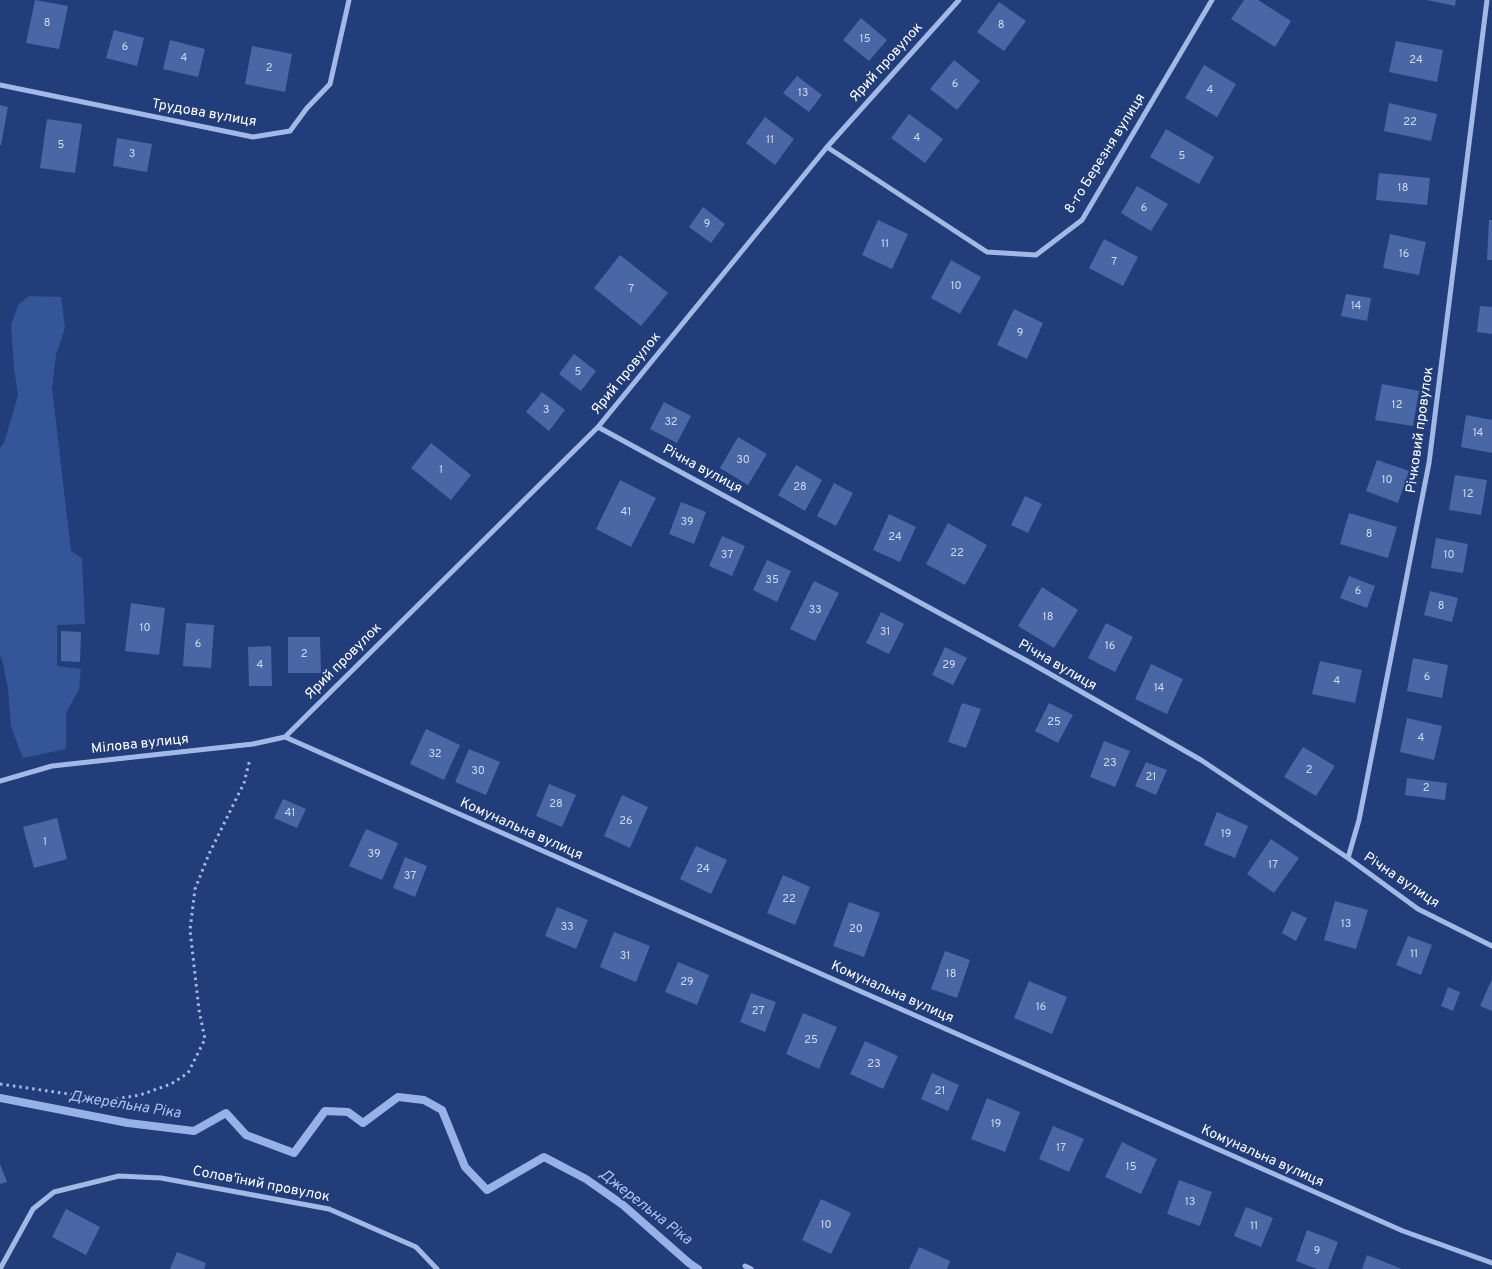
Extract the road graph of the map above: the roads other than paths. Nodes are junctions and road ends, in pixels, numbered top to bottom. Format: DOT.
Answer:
graph roads {
  1 [pos="349,0"];
  2 [pos="959,0"];
  3 [pos="1212,0"];
  4 [pos="1488,0"];
  5 [pos="0,85"];
  6 [pos="827,147"];
  7 [pos="598,427"];
  8 [pos="285,738"];
  9 [pos="0,781"];
  10 [pos="1348,858"];
  11 [pos="1492,946"];
  12 [pos="1492,1263"];
  13 [pos="745,1266"];
  14 [pos="0,1269"];
  15 [pos="437,1269"];
  16 [pos="751,1269"];
  1 -- 5 [label="street, Трудова вулиця"];
  2 -- 6 [label="street, Ярий провулок"];
  3 -- 6 [label="street, 8-го Березня вулиця"];
  4 -- 10 [label="street, Річковий провулок"];
  6 -- 7 [label="street, Ярий провулок"];
  7 -- 8 [label="street, Ярий провулок"];
  7 -- 10 [label="street, Річна вулиця"];
  8 -- 9 [label="street, Мілова вулиця"];
  8 -- 12 [label="street, Комунальна вулиця"];
  10 -- 11 [label="street, Річна вулиця"];
  13 -- 16 [label="street"];
  14 -- 15 [label="street, Солов'їний провулок"];
}
